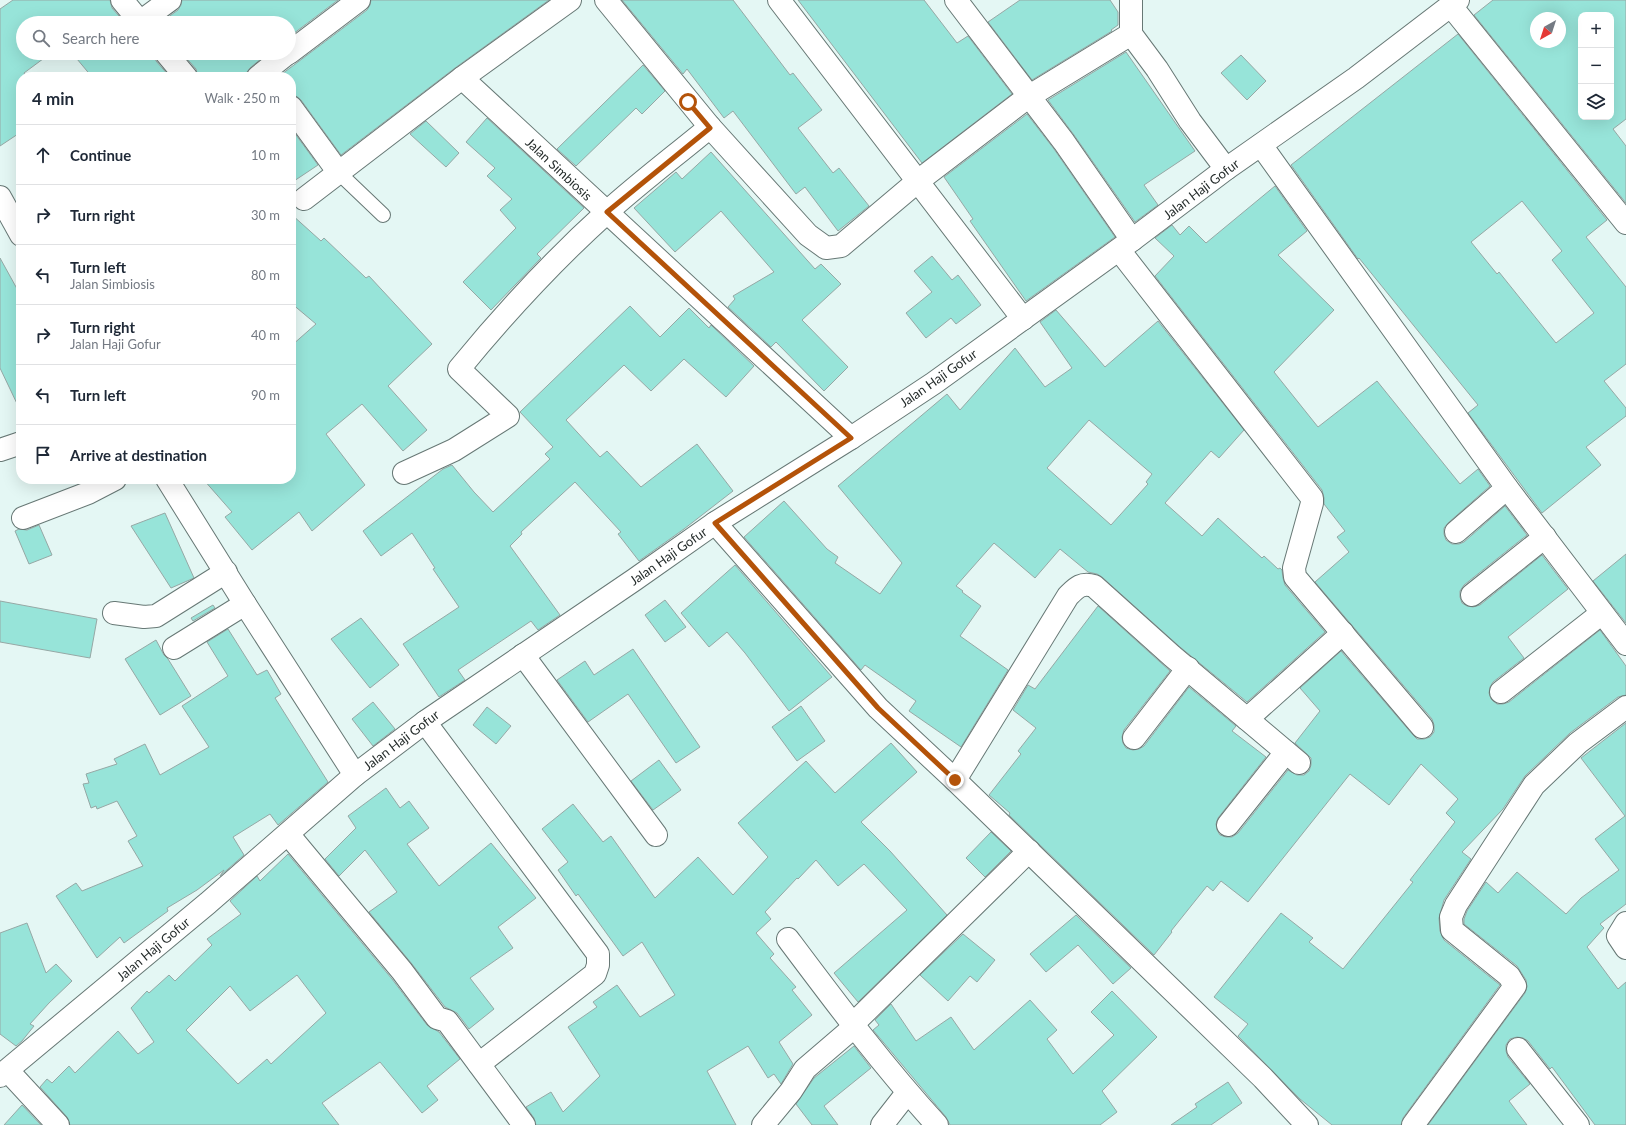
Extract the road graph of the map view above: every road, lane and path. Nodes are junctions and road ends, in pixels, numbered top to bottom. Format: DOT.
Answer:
graph roads {
  1 [pos="122,0"];
  2 [pos="170,0"];
  3 [pos="359,0"];
  4 [pos="570,0"];
  5 [pos="606,0"];
  6 [pos="779,0"];
  7 [pos="956,0"];
  8 [pos="1131,0"];
  9 [pos="1455,3"];
  10 [pos="135,16"];
  11 [pos="148,16"];
  12 [pos="1131,34"];
  13 [pos="296,48"];
  14 [pos="172,60"];
  15 [pos="281,60"];
  16 [pos="182,72"];
  17 [pos="267,72"];
  18 [pos="462,78"];
  19 [pos="1028,96"];
  20 [pos="296,115"];
  21 [pos="710,128"];
  22 [pos="1261,145"];
  23 [pos="1226,169"];
  24 [pos="339,173"];
  25 [pos="918,181"];
  26 [pos="0,197"];
  27 [pos="304,199"];
  28 [pos="607,212"];
  29 [pos="383,215"];
  30 [pos="1626,223"];
  31 [pos="16,226"];
  32 [pos="1126,245"];
  33 [pos="1023,319"];
  34 [pos="851,438"];
  35 [pos="16,445"];
  36 [pos="0,450"];
  37 [pos="404,473"];
  38 [pos="105,484"];
  39 [pos="170,484"];
  40 [pos="1507,488"];
  41 [pos="23,518"];
  42 [pos="715,523"];
  43 [pos="1456,532"];
  44 [pos="1545,538"];
  45 [pos="226,572"];
  46 [pos="1472,595"];
  47 [pos="245,604"];
  48 [pos="114,612"];
  49 [pos="1602,613"];
  50 [pos="1342,633"];
  51 [pos="1626,644"];
  52 [pos="174,648"];
  53 [pos="524,655"];
  54 [pos="1188,668"];
  55 [pos="1501,692"];
  56 [pos="1626,708"];
  57 [pos="1247,718"];
  58 [pos="425,722"];
  59 [pos="1422,727"];
  60 [pos="1134,738"];
  61 [pos="355,775"];
  62 [pos="955,780"];
  63 [pos="1228,825"];
  64 [pos="288,834"];
  65 [pos="656,835"];
  66 [pos="1028,851"];
  67 [pos="1626,923"];
  68 [pos="788,939"];
  69 [pos="1626,948"];
  70 [pos="853,1026"];
  71 [pos="1518,1049"];
  72 [pos="479,1064"];
  73 [pos="4,1074"];
  74 [pos="908,1093"];
  75 [pos="1297,1122"];
  76 [pos="58,1125"];
  77 [pos="524,1125"];
  78 [pos="763,1125"];
  79 [pos="882,1125"];
  80 [pos="937,1125"];
  81 [pos="1413,1125"];
  82 [pos="1578,1125"];
  1 -- 10 [label="street"];
  2 -- 11 [label="street"];
  3 -- 13 [label="street"];
  4 -- 18 [label="street"];
  5 -- 21 [label="street"];
  6 -- 25 [label="street"];
  7 -- 19 [label="street"];
  8 -- 12 [label="street"];
  9 -- 22 [label="street, Jalan Haji Gofur"];
  9 -- 30 [label="street"];
  12 -- 19 [label="street"];
  12 -- 23 [label="street"];
  14 -- 16 [label="street"];
  15 -- 17 [label="street"];
  18 -- 24 [label="street"];
  18 -- 28 [label="street, Jalan Simbiosis"];
  19 -- 25 [label="street"];
  19 -- 32 [label="street"];
  20 -- 24 [label="street"];
  21 -- 25 [label="street"];
  21 -- 28 [label="street"];
  22 -- 23 [label="street, Jalan Haji Gofur"];
  22 -- 40 [label="street"];
  23 -- 32 [label="street, Jalan Haji Gofur"];
  24 -- 27 [label="street"];
  24 -- 29 [label="lane"];
  25 -- 33 [label="street"];
  26 -- 31 [label="street"];
  28 -- 34 [label="street, Jalan Simbiosis"];
  28 -- 37 [label="street"];
  32 -- 33 [label="street, Jalan Haji Gofur"];
  32 -- 50 [label="street"];
  33 -- 34 [label="street, Jalan Haji Gofur"];
  34 -- 42 [label="street, Jalan Haji Gofur"];
  35 -- 36 [label="street"];
  38 -- 41 [label="street"];
  39 -- 45 [label="street"];
  40 -- 43 [label="street"];
  40 -- 44 [label="street"];
  42 -- 53 [label="street, Jalan Haji Gofur"];
  42 -- 62 [label="street"];
  44 -- 46 [label="street"];
  44 -- 49 [label="street"];
  45 -- 47 [label="street"];
  45 -- 48 [label="street"];
  47 -- 52 [label="street"];
  47 -- 61 [label="street"];
  49 -- 51 [label="street"];
  49 -- 55 [label="street"];
  50 -- 57 [label="street"];
  50 -- 59 [label="street"];
  53 -- 58 [label="street, Jalan Haji Gofur"];
  53 -- 65 [label="street"];
  54 -- 57 [label="street"];
  54 -- 60 [label="street"];
  54 -- 62 [label="street"];
  56 -- 81 [label="street"];
  57 -- 63 [label="street"];
  58 -- 61 [label="street, Jalan Haji Gofur"];
  58 -- 72 [label="street"];
  61 -- 64 [label="street, Jalan Haji Gofur"];
  62 -- 66 [label="street"];
  64 -- 72 [label="street"];
  64 -- 73 [label="street, Jalan Haji Gofur"];
  66 -- 70 [label="street"];
  66 -- 75 [label="street"];
  67 -- 69 [label="street"];
  68 -- 70 [label="street"];
  70 -- 74 [label="street"];
  70 -- 78 [label="street"];
  71 -- 82 [label="street"];
  72 -- 77 [label="street"];
  73 -- 76 [label="street"];
  74 -- 79 [label="street"];
  74 -- 80 [label="street"];
}
